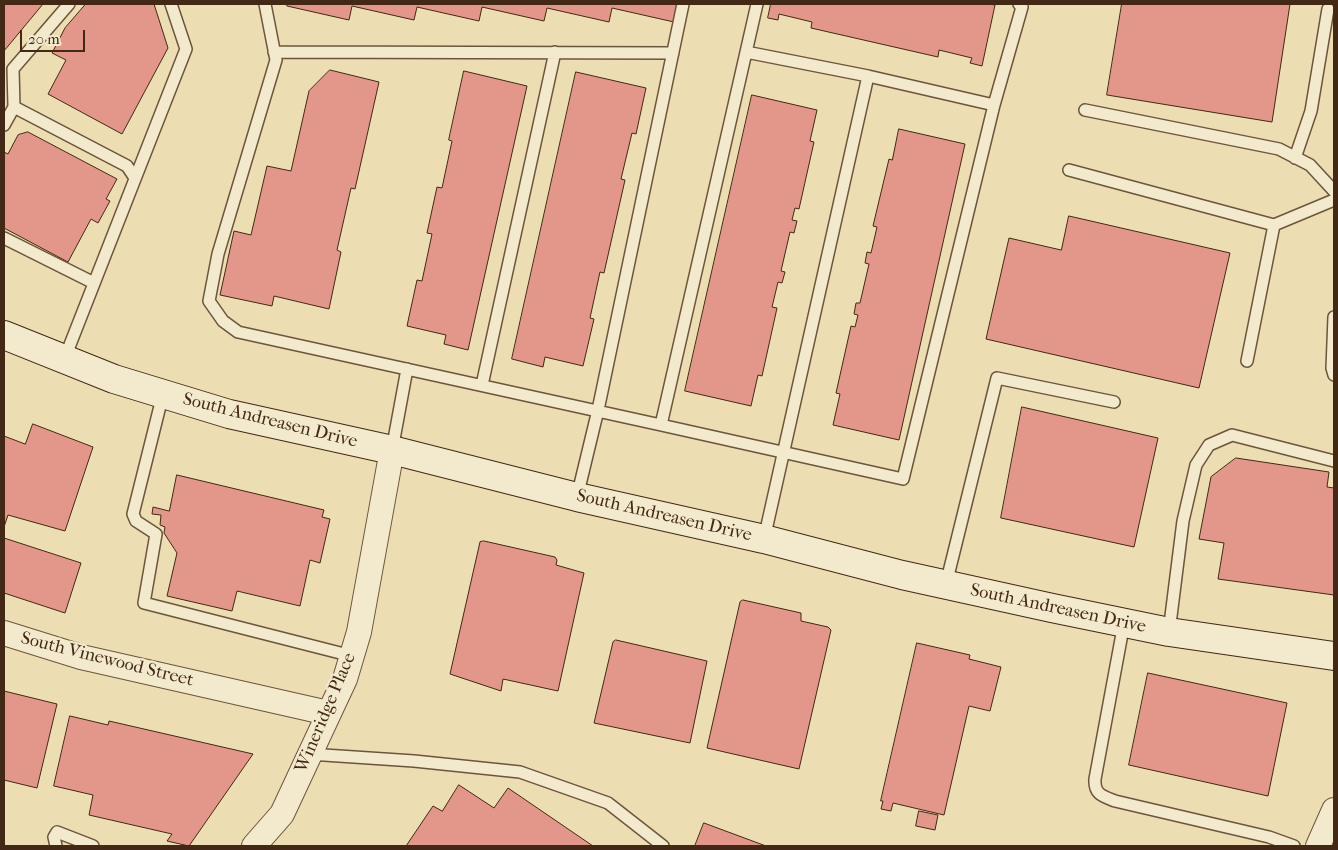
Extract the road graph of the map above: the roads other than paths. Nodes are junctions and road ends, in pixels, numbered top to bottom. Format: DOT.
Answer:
graph roads {
  1 [pos="69,4"];
  2 [pos="171,4"];
  3 [pos="265,4"];
  4 [pos="684,4"];
  5 [pos="757,4"];
  6 [pos="1019,4"];
  7 [pos="1328,9"];
  8 [pos="274,52"];
  9 [pos="555,52"];
  10 [pos="746,52"];
  11 [pos="673,53"];
  12 [pos="868,76"];
  13 [pos="994,105"];
  14 [pos="14,107"];
  15 [pos="1085,110"];
  16 [pos="4,125"];
  17 [pos="1296,158"];
  18 [pos="1069,170"];
  19 [pos="135,178"];
  20 [pos="1334,191"];
  21 [pos="1334,200"];
  22 [pos="1274,225"];
  23 [pos="4,238"];
  24 [pos="94,283"];
  25 [pos="1334,317"];
  26 [pos="4,335"];
  27 [pos="64,360"];
  28 [pos="1248,361"];
  29 [pos="408,369"];
  30 [pos="1334,375"];
  31 [pos="482,385"];
  32 [pos="164,394"];
  33 [pos="1114,402"];
  34 [pos="598,410"];
  35 [pos="661,425"];
  36 [pos="392,450"];
  37 [pos="784,452"];
  38 [pos="1334,461"];
  39 [pos="577,497"];
  40 [pos="764,539"];
  41 [pos="946,584"];
  42 [pos="1124,623"];
  43 [pos="1169,632"];
  44 [pos="4,633"];
  45 [pos="352,656"];
  46 [pos="1334,656"];
  47 [pos="328,714"];
  48 [pos="309,754"];
  49 [pos="1334,810"];
  50 [pos="56,846"];
  51 [pos="93,846"];
  52 [pos="254,846"];
  53 [pos="663,846"];
  54 [pos="1294,846"];
  55 [pos="1318,846"];
  1 -- 14 [label="lane"];
  2 -- 19 [label="lane"];
  3 -- 8 [label="lane"];
  4 -- 11 [label="lane"];
  5 -- 10 [label="lane"];
  6 -- 13 [label="lane"];
  7 -- 17 [label="lane"];
  8 -- 9 [label="lane"];
  8 -- 29 [label="lane"];
  9 -- 11 [label="lane"];
  9 -- 31 [label="lane"];
  10 -- 12 [label="lane"];
  10 -- 35 [label="lane"];
  11 -- 34 [label="lane"];
  12 -- 13 [label="lane"];
  12 -- 37 [label="lane"];
  13 -- 37 [label="lane"];
  14 -- 16 [label="lane"];
  14 -- 19 [label="lane"];
  15 -- 17 [label="lane"];
  17 -- 20 [label="lane"];
  18 -- 22 [label="lane"];
  19 -- 24 [label="lane"];
  21 -- 22 [label="lane"];
  22 -- 28 [label="lane"];
  23 -- 24 [label="lane"];
  24 -- 27 [label="lane"];
  25 -- 30 [label="lane"];
  26 -- 27 [label="street, South Andreasen Drive"];
  27 -- 32 [label="street, South Andreasen Drive"];
  29 -- 31 [label="lane"];
  29 -- 36 [label="lane"];
  31 -- 34 [label="lane"];
  32 -- 36 [label="street, South Andreasen Drive"];
  32 -- 45 [label="lane"];
  33 -- 41 [label="lane"];
  34 -- 35 [label="lane"];
  34 -- 39 [label="lane"];
  35 -- 37 [label="lane"];
  36 -- 39 [label="street, South Andreasen Drive"];
  36 -- 45 [label="street, Wineridge Place"];
  37 -- 40 [label="lane"];
  38 -- 43 [label="lane"];
  39 -- 40 [label="street, South Andreasen Drive"];
  40 -- 41 [label="street, South Andreasen Drive"];
  41 -- 42 [label="street, South Andreasen Drive"];
  42 -- 43 [label="street, South Andreasen Drive"];
  42 -- 54 [label="lane"];
  43 -- 46 [label="street, South Andreasen Drive"];
  44 -- 47 [label="street, South Vinewood Street"];
  45 -- 47 [label="street, Wineridge Place"];
  47 -- 48 [label="street, Wineridge Place"];
  48 -- 52 [label="street, Wineridge Place"];
  48 -- 53 [label="lane"];
  49 -- 55 [label="street"];
  50 -- 51 [label="lane"];
}
